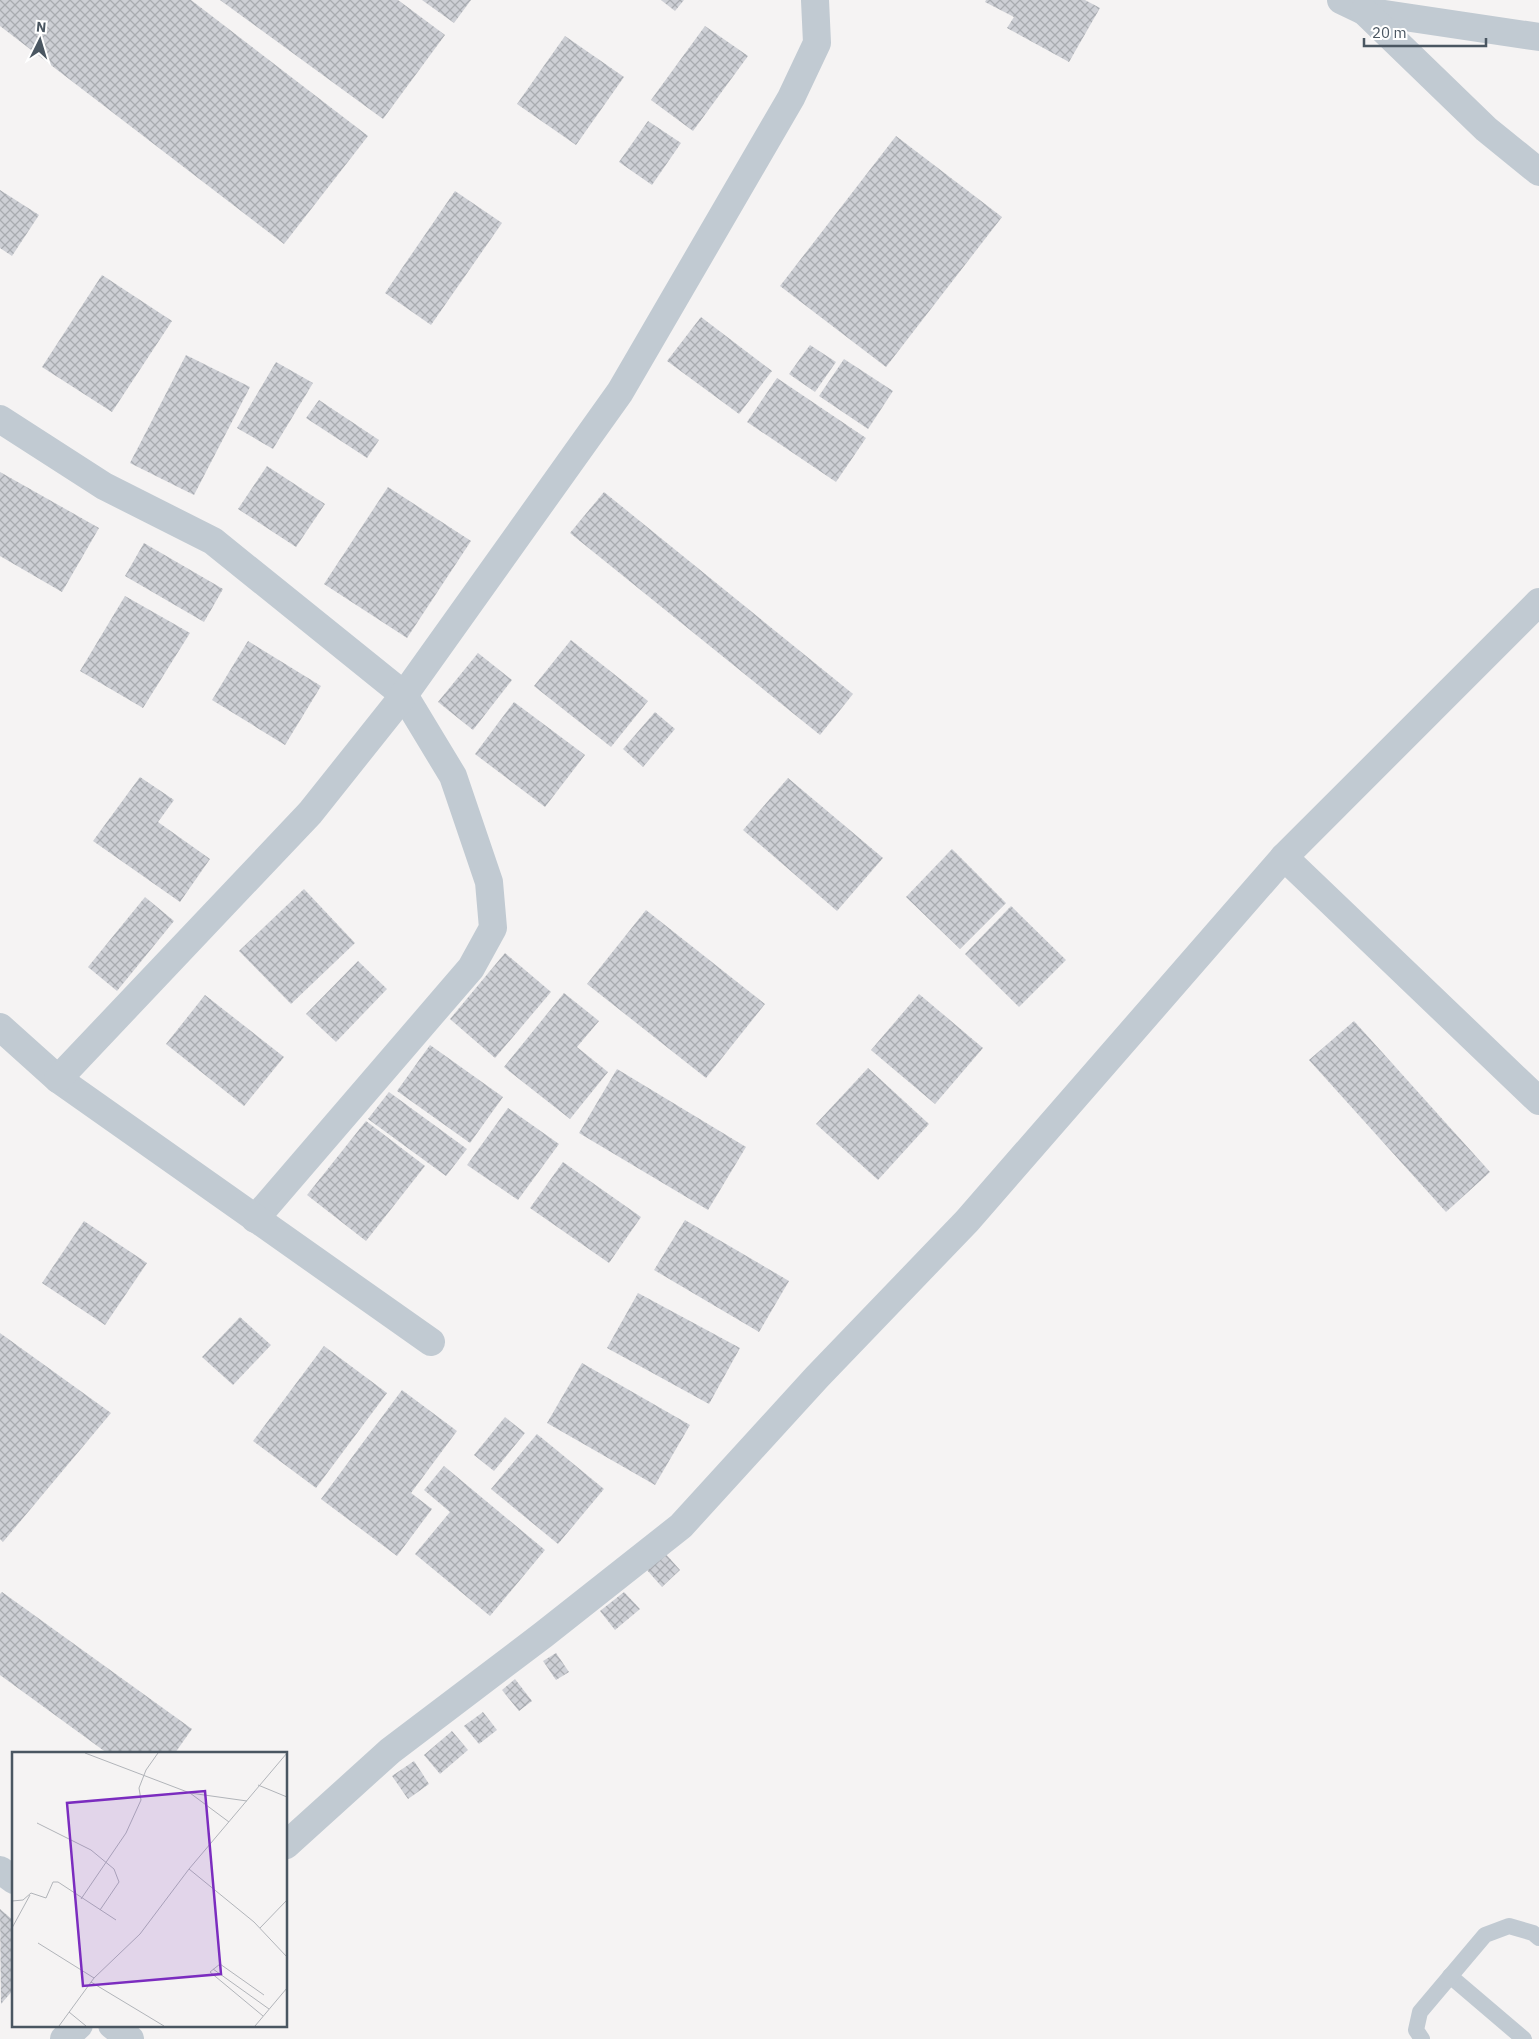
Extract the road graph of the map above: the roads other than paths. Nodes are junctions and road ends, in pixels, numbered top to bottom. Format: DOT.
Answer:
graph roads {
  1 [pos="815,0"];
  2 [pos="1352,5"];
  3 [pos="1539,37"];
  4 [pos="1539,172"];
  5 [pos="0,419"];
  6 [pos="1539,602"];
  7 [pos="404,695"];
  8 [pos="1284,857"];
  9 [pos="0,1027"];
  10 [pos="58,1079"];
  11 [pos="1539,1101"];
  12 [pos="255,1218"];
  13 [pos="431,1342"];
  14 [pos="288,1843"];
  15 [pos="0,1870"];
  16 [pos="12,1879"];
  17 [pos="1539,1938"];
  18 [pos="1450,1976"];
  19 [pos="78,2026"];
  20 [pos="113,2026"];
  21 [pos="64,2039"];
  22 [pos="130,2039"];
  23 [pos="1422,2039"];
  24 [pos="1524,2039"];
  1 -- 7 [label="street"];
  2 -- 3 [label="street"];
  2 -- 4 [label="street"];
  5 -- 7 [label="street"];
  6 -- 8 [label="street"];
  7 -- 10 [label="street"];
  7 -- 12 [label="street"];
  8 -- 11 [label="street"];
  8 -- 14 [label="street"];
  9 -- 10 [label="street"];
  10 -- 12 [label="street"];
  12 -- 13 [label="street"];
  15 -- 16 [label="street"];
  17 -- 18 [label="lane"];
  18 -- 23 [label="lane"];
  18 -- 24 [label="lane"];
  19 -- 21 [label="street"];
  20 -- 22 [label="street"];
}
